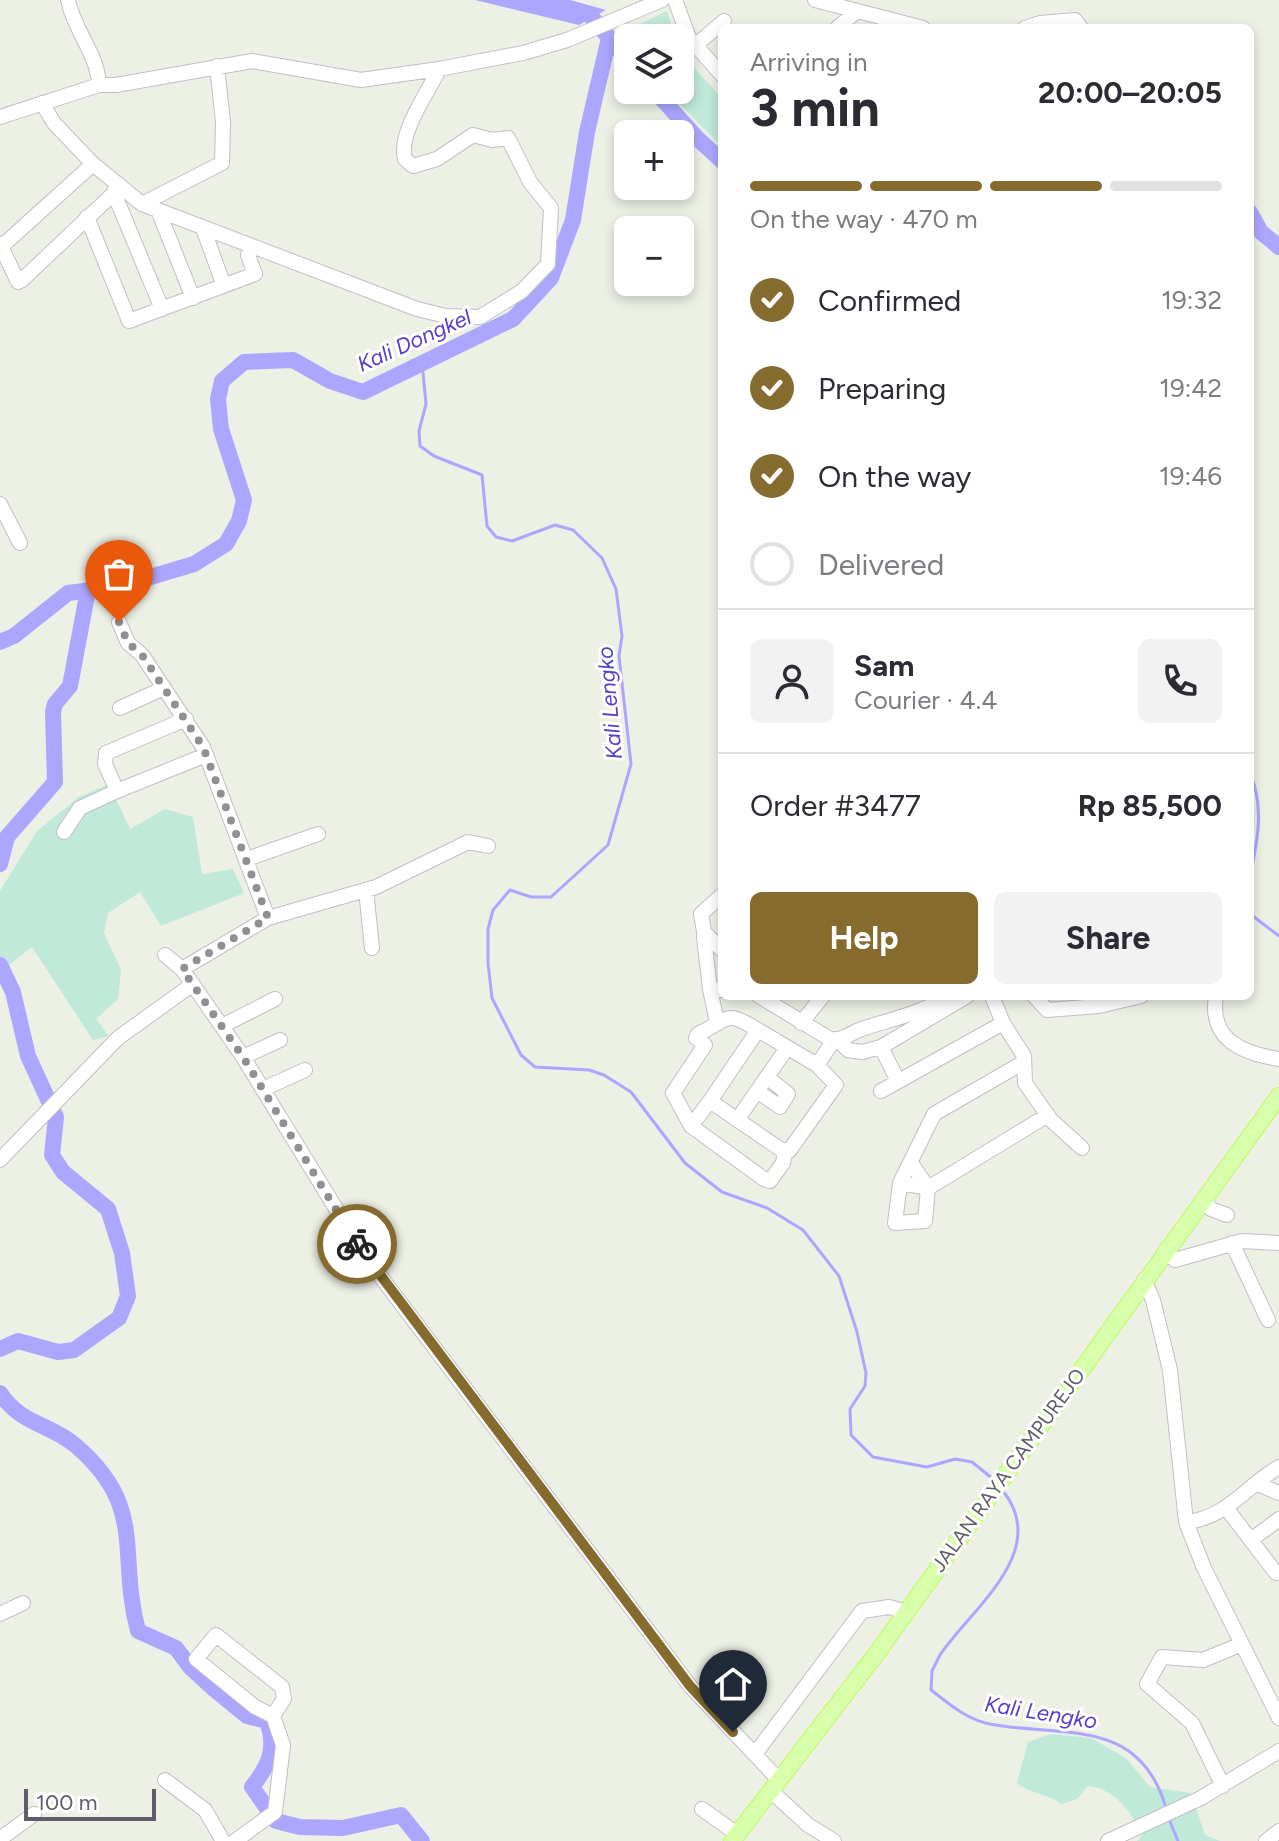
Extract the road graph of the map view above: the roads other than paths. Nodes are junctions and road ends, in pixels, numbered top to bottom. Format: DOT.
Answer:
graph roads {
  1 [pos="68,0"];
  2 [pos="662,0"];
  3 [pos="675,0"];
  4 [pos="684,0"];
  5 [pos="815,0"];
  6 [pos="857,11"];
  7 [pos="724,21"];
  8 [pos="686,24"];
  9 [pos="691,24"];
  10 [pos="719,24"];
  11 [pos="842,24"];
  12 [pos="896,24"];
  13 [pos="1050,24"];
  14 [pos="1078,24"];
  15 [pos="718,25"];
  16 [pos="694,40"];
  17 [pos="694,42"];
  18 [pos="217,66"];
  19 [pos="439,69"];
  20 [pos="718,70"];
  21 [pos="99,85"];
  22 [pos="42,103"];
  23 [pos="0,117"];
  24 [pos="93,164"];
  25 [pos="116,188"];
  26 [pos="142,204"];
  27 [pos="158,210"];
  28 [pos="87,217"];
  29 [pos="203,228"];
  30 [pos="1,245"];
  31 [pos="248,255"];
  32 [pos="224,286"];
  33 [pos="193,298"];
  34 [pos="162,309"];
  35 [pos="0,504"];
  36 [pos="20,543"];
  37 [pos="119,622"];
  38 [pos="164,688"];
  39 [pos="120,708"];
  40 [pos="186,719"];
  41 [pos="206,755"];
  42 [pos="117,791"];
  43 [pos="64,832"];
  44 [pos="318,834"];
  45 [pos="488,846"];
  46 [pos="247,859"];
  47 [pos="366,890"];
  48 [pos="718,899"];
  49 [pos="268,918"];
  50 [pos="705,937"];
  51 [pos="718,947"];
  52 [pos="372,948"];
  53 [pos="165,955"];
  54 [pos="182,969"];
  55 [pos="193,984"];
  56 [pos="716,989"];
  57 [pos="275,999"];
  58 [pos="820,1000"];
  59 [pos="994,1000"];
  60 [pos="1038,1000"];
  61 [pos="1124,1000"];
  62 [pos="1216,1000"];
  63 [pos="770,1001"];
  64 [pos="944,1003"];
  65 [pos="801,1023"];
  66 [pos="1003,1023"];
  67 [pos="716,1024"];
  68 [pos="222,1026"];
  69 [pos="758,1030"];
  70 [pos="280,1040"];
  71 [pos="836,1040"];
  72 [pos="881,1047"];
  73 [pos="787,1048"];
  74 [pos="243,1057"];
  75 [pos="1279,1059"];
  76 [pos="1024,1062"];
  77 [pos="817,1065"];
  78 [pos="305,1070"];
  79 [pos="767,1077"];
  80 [pos="898,1081"];
  81 [pos="263,1089"];
  82 [pos="757,1091"];
  83 [pos="881,1091"];
  84 [pos="1279,1096"];
  85 [pos="710,1101"];
  86 [pos="1048,1115"];
  87 [pos="737,1120"];
  88 [pos="691,1126"];
  89 [pos="1082,1148"];
  90 [pos="785,1151"];
  91 [pos="0,1160"];
  92 [pos="911,1163"];
  93 [pos="900,1183"];
  94 [pos="928,1188"];
  95 [pos="1203,1200"];
  96 [pos="1227,1215"];
  97 [pos="1232,1243"];
  98 [pos="1279,1243"];
  99 [pos="1165,1251"];
  100 [pos="1144,1280"];
  101 [pos="1268,1320"];
  102 [pos="1279,1467"];
  103 [pos="1258,1484"];
  104 [pos="1279,1493"];
  105 [pos="1227,1509"];
  106 [pos="1279,1519"];
  107 [pos="1186,1522"];
  108 [pos="1251,1540"];
  109 [pos="1279,1572"];
  110 [pos="23,1603"];
  111 [pos="906,1612"];
  112 [pos="0,1614"];
  113 [pos="1242,1644"];
  114 [pos="273,1716"];
  115 [pos="1279,1718"];
  116 [pos="1279,1751"];
  117 [pos="755,1754"];
  118 [pos="165,1780"];
  119 [pos="775,1785"];
  120 [pos="1223,1786"];
  121 [pos="702,1809"];
  122 [pos="34,1814"];
  123 [pos="1279,1831"];
  124 [pos="734,1838"];
  125 [pos="0,1839"];
  126 [pos="223,1841"];
  127 [pos="235,1841"];
  128 [pos="834,1841"];
  129 [pos="1108,1841"];
  130 [pos="1266,1841"];
  1 -- 21 [label="street"];
  2 -- 19 [label="street"];
  3 -- 8 [label="street"];
  4 -- 9 [label="street"];
  5 -- 6 [label="street"];
  6 -- 11 [label="street"];
  6 -- 12 [label="street"];
  7 -- 10 [label="street"];
  13 -- 14 [label="street"];
  15 -- 16 [label="street"];
  17 -- 20 [label="street"];
  18 -- 19 [label="street"];
  18 -- 21 [label="street"];
  18 -- 26 [label="street"];
  19 -- 29 [label="street"];
  21 -- 22 [label="street"];
  22 -- 23 [label="street"];
  22 -- 24 [label="street"];
  24 -- 25 [label="street"];
  24 -- 30 [label="street"];
  25 -- 26 [label="street"];
  25 -- 28 [label="street"];
  25 -- 34 [label="street"];
  26 -- 27 [label="street"];
  27 -- 29 [label="street"];
  27 -- 33 [label="street"];
  28 -- 30 [label="street"];
  28 -- 34 [label="street"];
  29 -- 32 [label="street"];
  31 -- 32 [label="street"];
  32 -- 33 [label="street"];
  33 -- 34 [label="street"];
  35 -- 36 [label="street"];
  37 -- 38 [label="street"];
  38 -- 39 [label="street"];
  38 -- 40 [label="street"];
  40 -- 41 [label="street"];
  40 -- 42 [label="street"];
  41 -- 42 [label="street"];
  41 -- 46 [label="street"];
  42 -- 43 [label="street"];
  44 -- 46 [label="street"];
  45 -- 47 [label="street"];
  46 -- 49 [label="street"];
  47 -- 49 [label="street"];
  47 -- 52 [label="street"];
  48 -- 50 [label="street"];
  49 -- 54 [label="street"];
  50 -- 51 [label="street"];
  50 -- 56 [label="street"];
  53 -- 54 [label="street"];
  54 -- 55 [label="street"];
  55 -- 68 [label="street"];
  55 -- 91 [label="street"];
  56 -- 67 [label="street"];
  57 -- 68 [label="street"];
  58 -- 65 [label="street"];
  59 -- 66 [label="street"];
  60 -- 61 [label="street"];
  62 -- 75 [label="street"];
  63 -- 65 [label="street"];
  64 -- 71 [label="street"];
  64 -- 72 [label="street"];
  65 -- 71 [label="street"];
  66 -- 76 [label="street"];
  66 -- 80 [label="street"];
  67 -- 69 [label="street"];
  67 -- 88 [label="street"];
  68 -- 74 [label="street"];
  69 -- 73 [label="street"];
  69 -- 85 [label="street"];
  70 -- 74 [label="street"];
  71 -- 72 [label="street"];
  71 -- 77 [label="street"];
  72 -- 80 [label="street"];
  73 -- 77 [label="street"];
  73 -- 79 [label="street"];
  74 -- 81 [label="street"];
  76 -- 86 [label="street"];
  76 -- 92 [label="street"];
  77 -- 90 [label="street"];
  78 -- 81 [label="street"];
  79 -- 82 [label="street"];
  79 -- 82 [label="street"];
  80 -- 83 [label="street"];
  81 -- 117 [label="street"];
  82 -- 87 [label="street"];
  84 -- 95 [label="main road, JALAN RAYA CAMPUREJO"];
  85 -- 87 [label="street"];
  85 -- 88 [label="street"];
  86 -- 89 [label="street"];
  86 -- 94 [label="street"];
  87 -- 90 [label="street"];
  88 -- 90 [label="street"];
  92 -- 93 [label="street"];
  92 -- 94 [label="street"];
  93 -- 94 [label="street"];
  93 -- 94 [label="street"];
  95 -- 96 [label="street"];
  95 -- 99 [label="main road, JALAN RAYA CAMPUREJO"];
  97 -- 98 [label="street"];
  97 -- 99 [label="street"];
  97 -- 101 [label="street"];
  99 -- 100 [label="main road, JALAN RAYA CAMPUREJO"];
  100 -- 107 [label="street"];
  100 -- 111 [label="main road, JALAN RAYA CAMPUREJO"];
  102 -- 103 [label="street"];
  103 -- 104 [label="street"];
  103 -- 105 [label="street"];
  105 -- 107 [label="street"];
  105 -- 108 [label="street"];
  106 -- 108 [label="street"];
  107 -- 113 [label="street"];
  108 -- 109 [label="street"];
  110 -- 112 [label="street"];
  111 -- 117 [label="street"];
  111 -- 119 [label="main road, JALAN RAYA CAMPUREJO"];
  113 -- 115 [label="street"];
  113 -- 120 [label="street"];
  114 -- 114 [label="street"];
  114 -- 127 [label="street"];
  116 -- 120 [label="street"];
  117 -- 119 [label="street"];
  118 -- 126 [label="street"];
  119 -- 124 [label="main road, JALAN RAYA CAMPUREJO"];
  119 -- 128 [label="street"];
  120 -- 129 [label="street"];
  121 -- 124 [label="street"];
  122 -- 125 [label="street"];
  123 -- 130 [label="street"];
}
